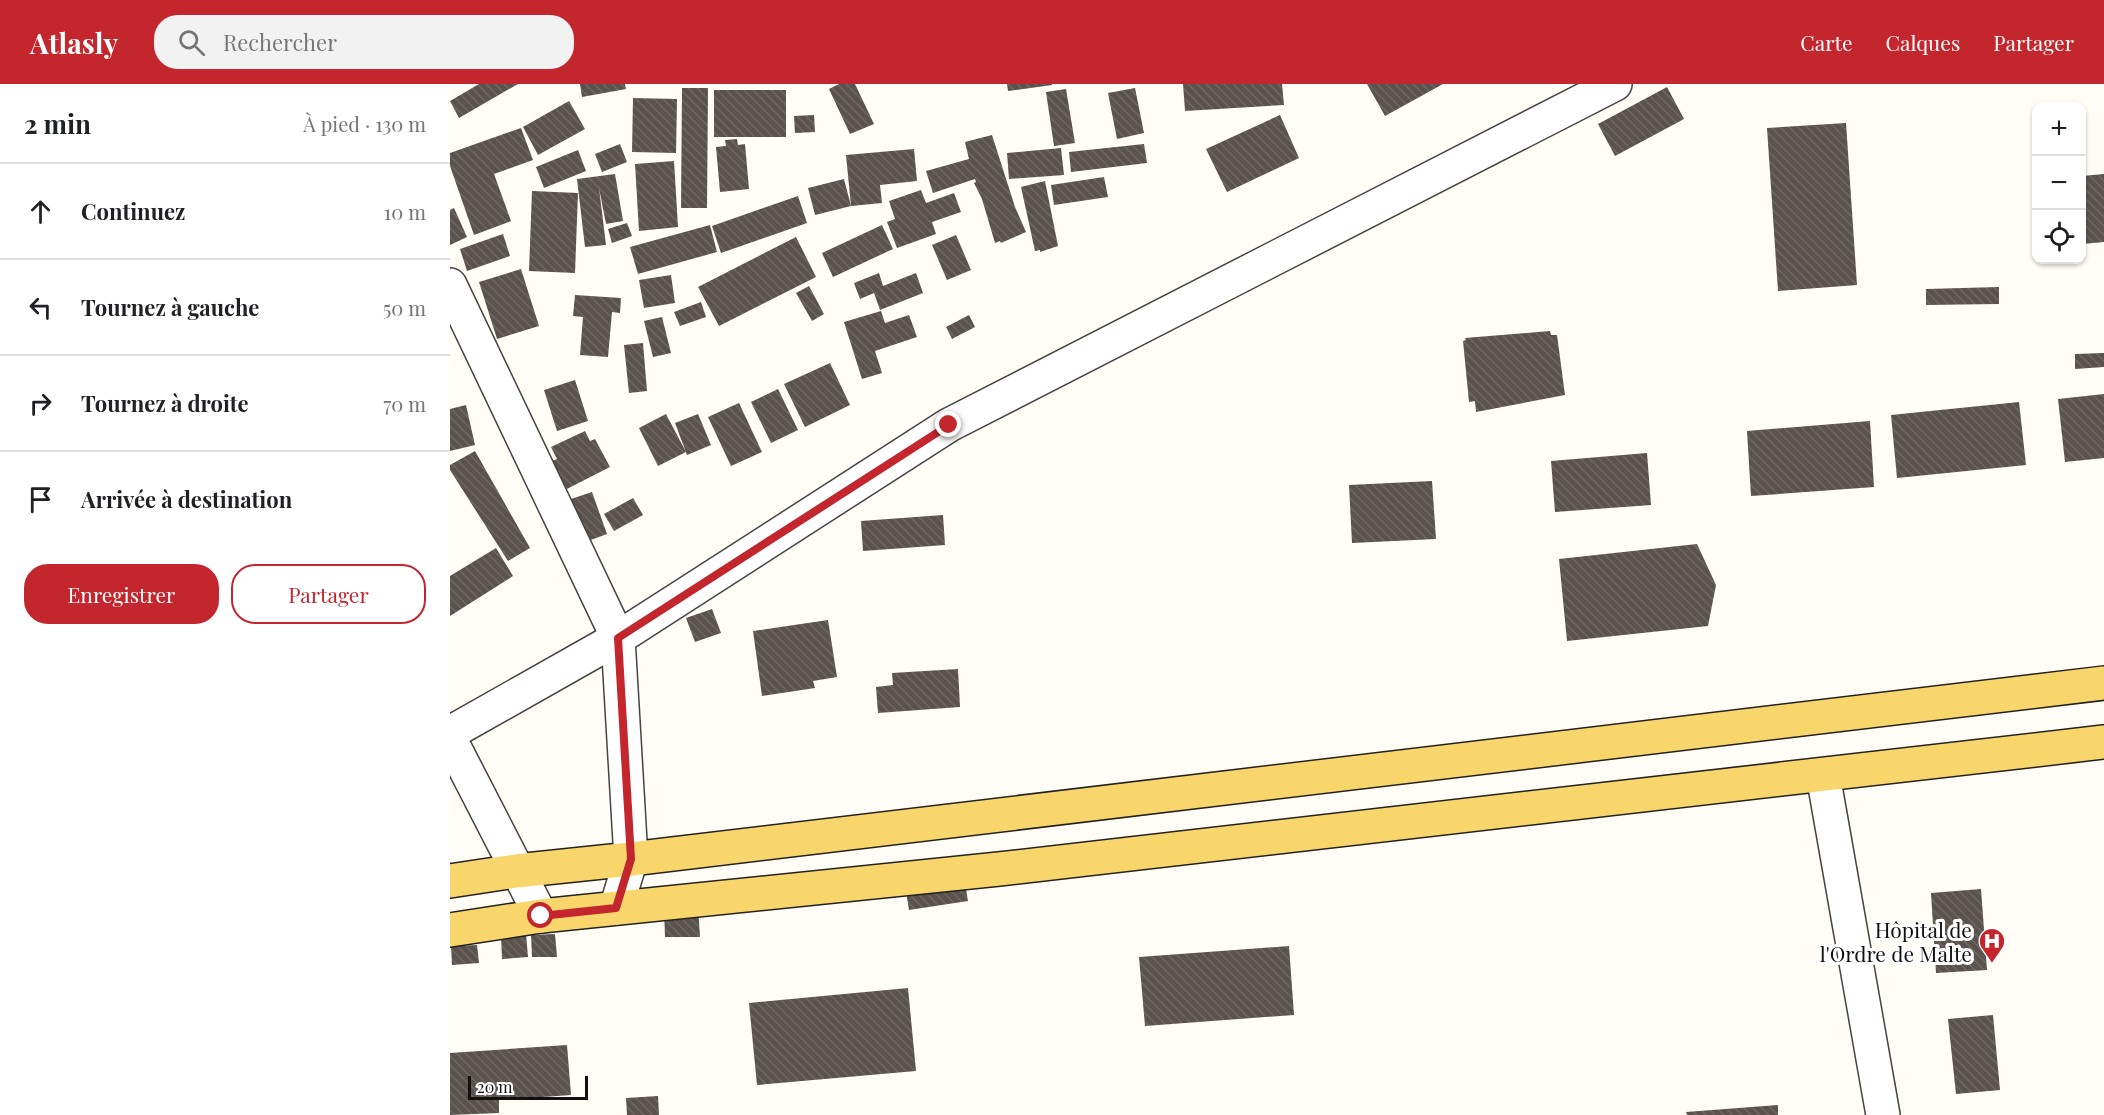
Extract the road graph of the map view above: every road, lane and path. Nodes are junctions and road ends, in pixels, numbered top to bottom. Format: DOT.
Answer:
graph roads {
  1 [pos="1612,85"];
  2 [pos="450,285"];
  3 [pos="618,638"];
  4 [pos="2104,683"];
  5 [pos="450,733"];
  6 [pos="450,739"];
  7 [pos="2104,742"];
  8 [pos="1823,775"];
  9 [pos="631,859"];
  10 [pos="516,871"];
  11 [pos="450,881"];
  12 [pos="616,908"];
  13 [pos="541,916"];
  14 [pos="450,930"];
  15 [pos="1883,1115"];
  1 -- 3 [label="street"];
  2 -- 3 [label="street"];
  3 -- 5 [label="street"];
  3 -- 9 [label="street"];
  4 -- 9 [label="main road"];
  6 -- 10 [label="street"];
  7 -- 8 [label="main road"];
  8 -- 12 [label="main road"];
  8 -- 15 [label="street"];
  9 -- 10 [label="main road"];
  9 -- 12 [label="street"];
  10 -- 11 [label="main road"];
  10 -- 13 [label="street"];
  12 -- 13 [label="main road"];
  13 -- 14 [label="main road"];
}
